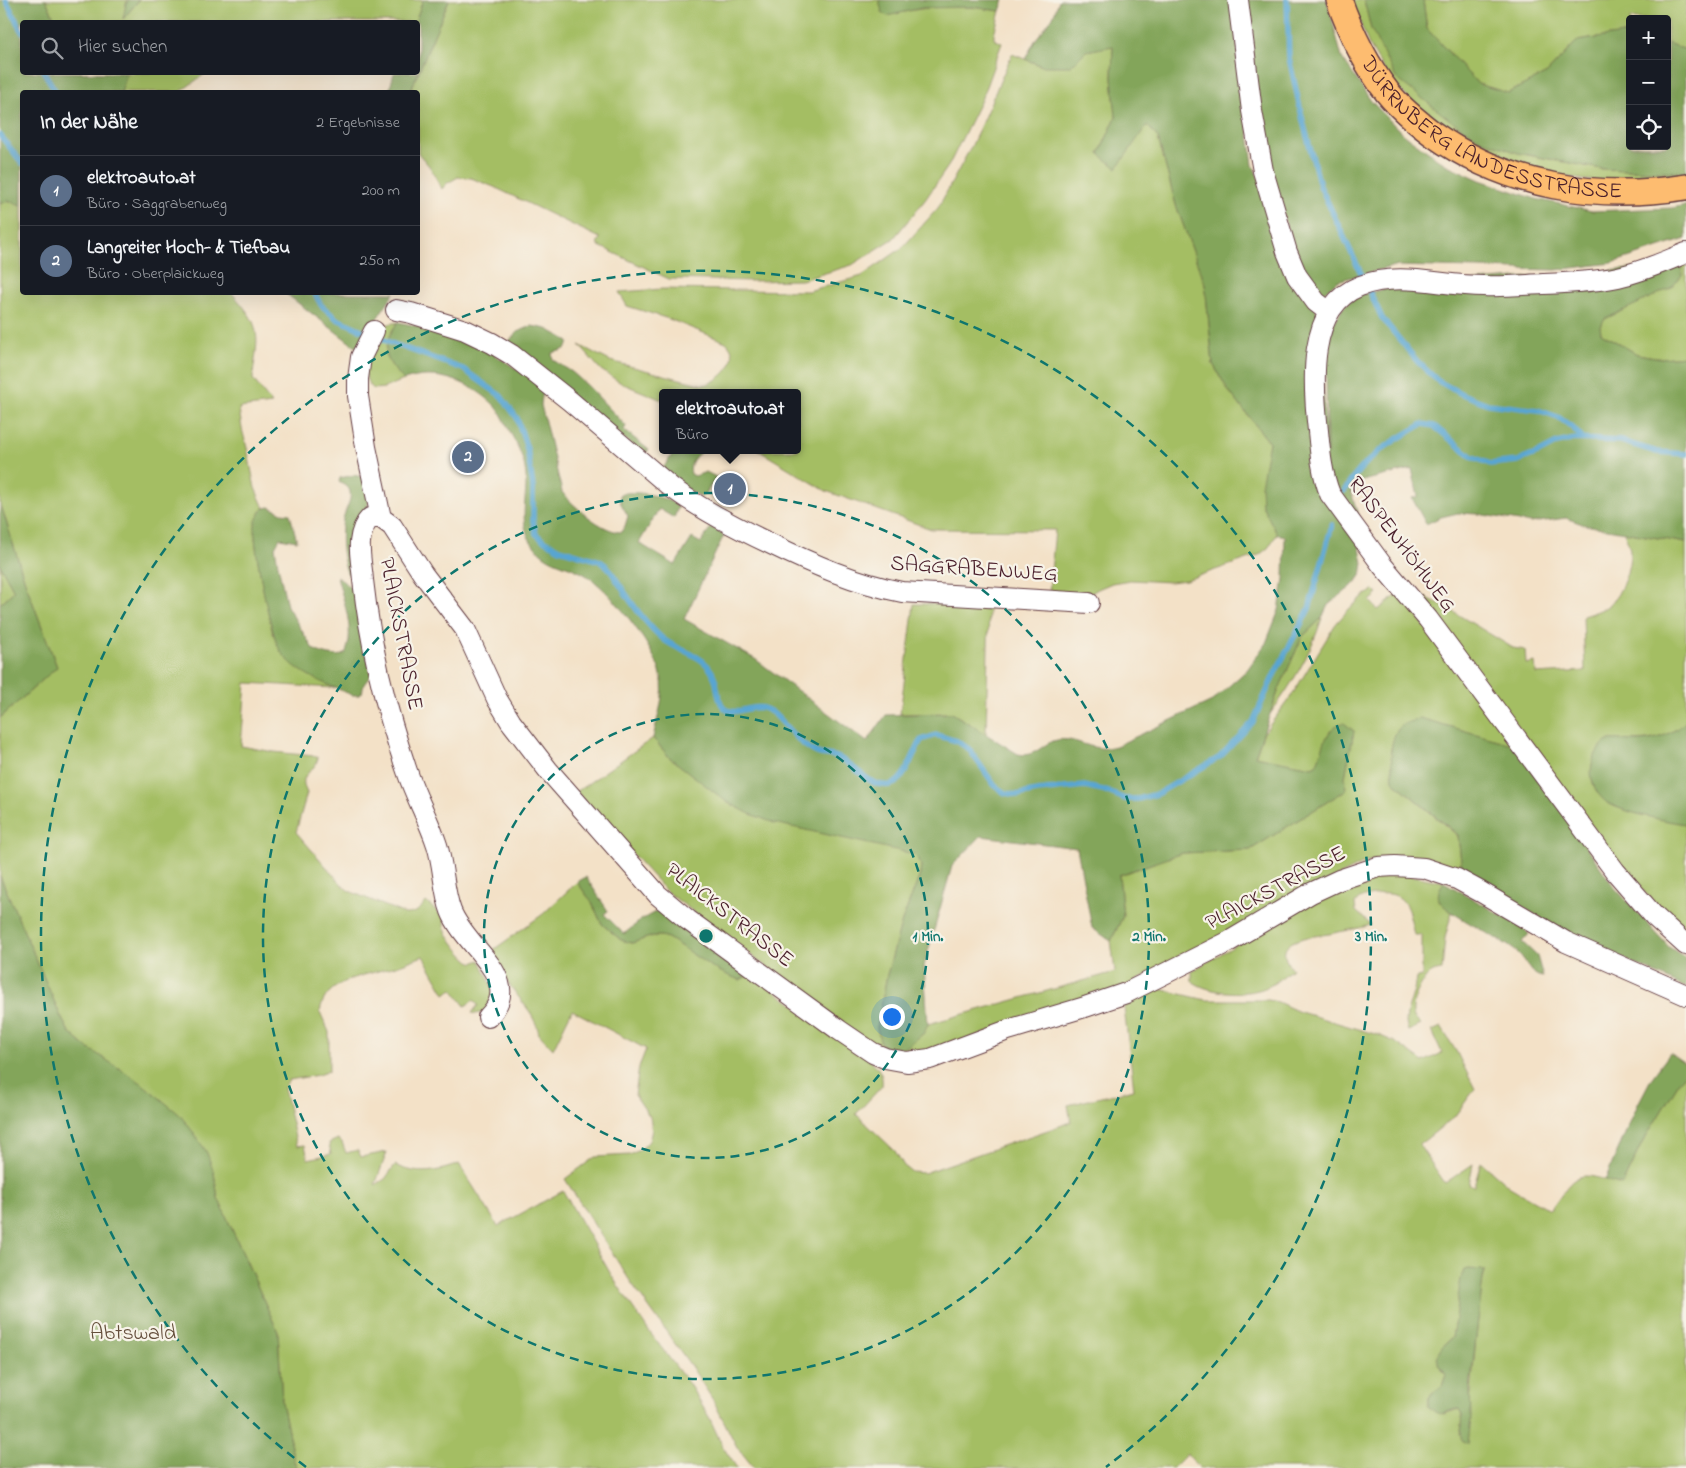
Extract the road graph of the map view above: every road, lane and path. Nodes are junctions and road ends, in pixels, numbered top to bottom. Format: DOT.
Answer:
graph roads {
  1 [pos="1238,0"];
  2 [pos="1339,0"];
  3 [pos="1686,187"];
  4 [pos="1686,253"];
  5 [pos="396,310"];
  6 [pos="1329,312"];
  7 [pos="371,335"];
  8 [pos="381,518"];
  9 [pos="1089,603"];
  10 [pos="1686,945"];
  11 [pos="1686,995"];
  12 [pos="488,1018"];
  1 -- 6 [label="street"];
  2 -- 3 [label="main road, DÜRRNBERG LANDESSTRASSE"];
  4 -- 6 [label="street, RASPENHÖHWEG"];
  5 -- 9 [label="street, SAGGRABENWEG"];
  6 -- 10 [label="street, RASPENHÖHWEG"];
  7 -- 8 [label="street"];
  8 -- 11 [label="street, PLAICKSTRASSE"];
  8 -- 12 [label="street, PLAICKSTRASSE"];
}
